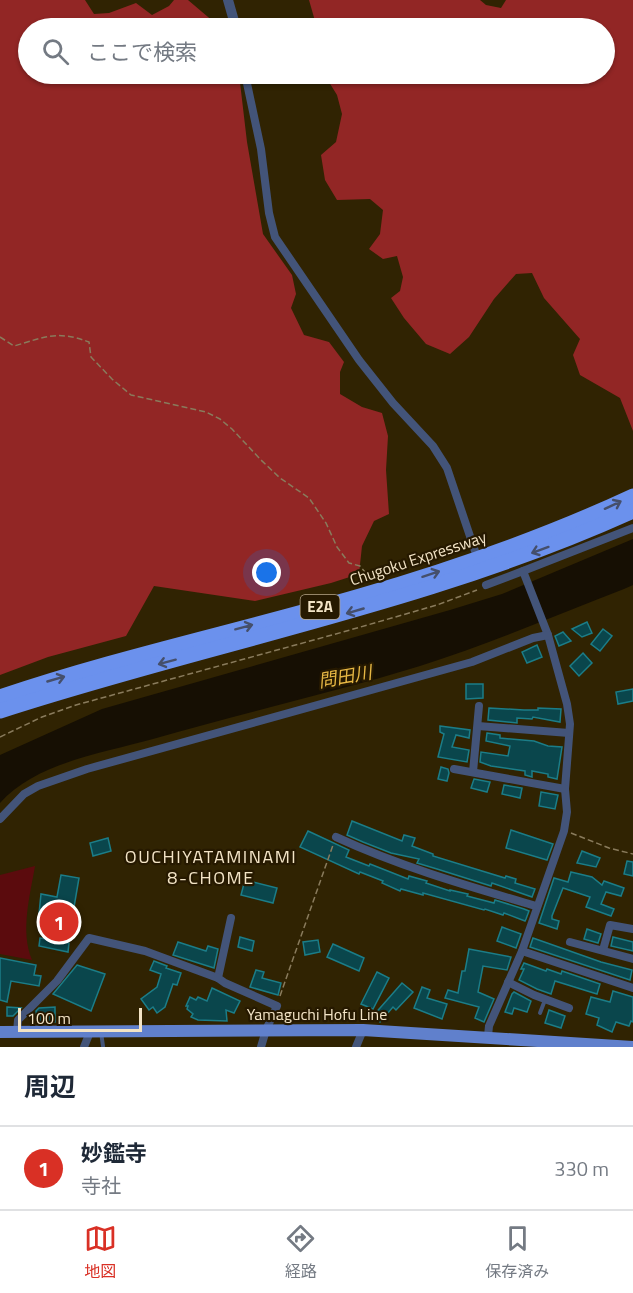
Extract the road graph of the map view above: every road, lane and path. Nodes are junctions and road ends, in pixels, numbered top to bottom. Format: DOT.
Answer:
graph roads {
  1 [pos="228,0"];
  2 [pos="233,18"];
  3 [pos="247,84"];
  4 [pos="0,337"];
  5 [pos="633,496"];
  6 [pos="633,511"];
  7 [pos="633,528"];
  8 [pos="471,542"];
  9 [pos="475,551"];
  10 [pos="525,575"];
  11 [pos="486,585"];
  12 [pos="548,635"];
  13 [pos="0,697"];
  14 [pos="479,706"];
  15 [pos="0,711"];
  16 [pos="478,726"];
  17 [pos="569,733"];
  18 [pos="0,737"];
  19 [pos="454,770"];
  20 [pos="473,772"];
  21 [pos="565,789"];
  22 [pos="0,819"];
  23 [pos="564,831"];
  24 [pos="336,837"];
  25 [pos="633,854"];
  26 [pos="536,906"];
  27 [pos="231,918"];
  28 [pos="633,929"];
  29 [pos="570,942"];
  30 [pos="603,950"];
  31 [pos="522,951"];
  32 [pos="633,959"];
  33 [pos="218,978"];
  34 [pos="508,982"];
  35 [pos="633,988"];
  36 [pos="545,999"];
  37 [pos="277,1006"];
  38 [pos="569,1008"];
  39 [pos="540,1012"];
  40 [pos="266,1030"];
  41 [pos="363,1030"];
  42 [pos="96,1032"];
  43 [pos="1,1033"];
  44 [pos="17,1033"];
  45 [pos="482,1040"];
  46 [pos="103,1046"];
  47 [pos="84,1047"];
  48 [pos="261,1047"];
  49 [pos="356,1047"];
  50 [pos="633,1047"];
  1 -- 2 [label="street"];
  3 -- 8 [label="street"];
  4 -- 8 [label="path"];
  13 -- 5 [label="highway, Chugoku Expressway / E2A, one-way"];
  6 -- 15 [label="highway, Chugoku Expressway / E2A, one-way"];
  7 -- 10 [label="street"];
  8 -- 9 [label="street"];
  10 -- 11 [label="street"];
  10 -- 12 [label="street"];
  11 -- 18 [label="path"];
  12 -- 17 [label="street"];
  12 -- 22 [label="street"];
  14 -- 16 [label="street"];
  16 -- 17 [label="street"];
  16 -- 20 [label="street"];
  17 -- 21 [label="street"];
  19 -- 20 [label="street"];
  20 -- 21 [label="street"];
  21 -- 23 [label="street"];
  23 -- 25 [label="path"];
  23 -- 26 [label="street"];
  24 -- 26 [label="street"];
  24 -- 37 [label="path"];
  26 -- 31 [label="street"];
  27 -- 33 [label="street"];
  28 -- 30 [label="street"];
  29 -- 30 [label="street"];
  30 -- 32 [label="street"];
  31 -- 34 [label="street"];
  31 -- 35 [label="street"];
  33 -- 37 [label="street"];
  33 -- 44 [label="street"];
  34 -- 36 [label="street"];
  34 -- 45 [label="street"];
  36 -- 38 [label="street"];
  36 -- 39 [label="lane"];
  37 -- 40 [label="street"];
  40 -- 41 [label="main road, Yamaguchi Hofu Line"];
  40 -- 42 [label="main road, Yamaguchi Hofu Line"];
  40 -- 48 [label="street"];
  41 -- 45 [label="main road, Yamaguchi Hofu Line"];
  41 -- 49 [label="street"];
  42 -- 44 [label="main road, Yamaguchi Hofu Line"];
  42 -- 46 [label="lane"];
  42 -- 47 [label="street"];
  43 -- 44 [label="main road, Yamaguchi Hofu Line"];
  45 -- 50 [label="main road, Yamaguchi Hofu Line"];
}
